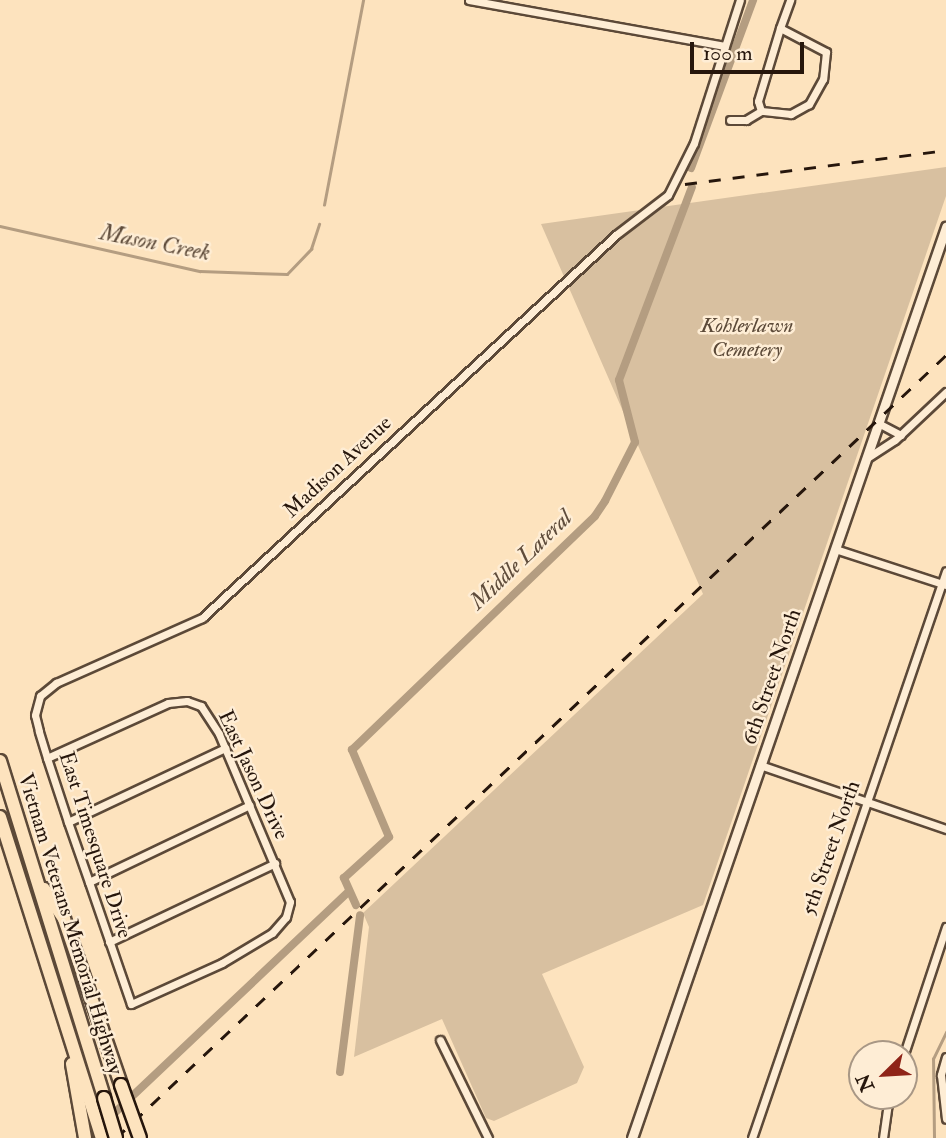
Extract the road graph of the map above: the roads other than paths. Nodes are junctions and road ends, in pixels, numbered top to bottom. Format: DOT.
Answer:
graph roads {
  1 [pos="470,0"];
  2 [pos="740,0"];
  3 [pos="790,0"];
  4 [pos="780,28"];
  5 [pos="725,46"];
  6 [pos="761,111"];
  7 [pos="730,120"];
  8 [pos="946,227"];
  9 [pos="946,391"];
  10 [pos="878,423"];
  11 [pos="901,435"];
  12 [pos="866,458"];
  13 [pos="835,549"];
  14 [pos="946,571"];
  15 [pos="944,584"];
  16 [pos="40,696"];
  17 [pos="225,748"];
  18 [pos="47,758"];
  19 [pos="0,761"];
  20 [pos="760,765"];
  21 [pos="866,801"];
  22 [pos="250,805"];
  23 [pos="0,817"];
  24 [pos="68,822"];
  25 [pos="946,829"];
  26 [pos="275,863"];
  27 [pos="36,878"];
  28 [pos="89,882"];
  29 [pos="946,927"];
  30 [pos="109,942"];
  31 [pos="131,1004"];
  32 [pos="69,1036"];
  33 [pos="440,1040"];
  34 [pos="909,1040"];
  35 [pos="946,1057"];
  36 [pos="887,1110"];
  37 [pos="946,1119"];
  38 [pos="85,1138"];
  39 [pos="102,1138"];
  40 [pos="116,1138"];
  41 [pos="140,1138"];
  42 [pos="488,1138"];
  43 [pos="632,1138"];
  44 [pos="752,1138"];
  45 [pos="883,1138"];
  1 -- 5 [label="street"];
  2 -- 5 [label="street, Madison Avenue"];
  3 -- 4 [label="street"];
  4 -- 6 [label="street"];
  4 -- 6 [label="street"];
  5 -- 16 [label="street, Madison Avenue"];
  6 -- 7 [label="street"];
  8 -- 10 [label="street, 6th Street North"];
  9 -- 11 [label="street"];
  10 -- 11 [label="street"];
  10 -- 12 [label="street, 6th Street North"];
  11 -- 12 [label="street"];
  12 -- 13 [label="street, 6th Street North"];
  13 -- 15 [label="street"];
  13 -- 20 [label="street, 6th Street North"];
  14 -- 15 [label="street, 5th Street North"];
  15 -- 21 [label="street, 5th Street North"];
  16 -- 18 [label="street, East Timesquare Drive"];
  17 -- 18 [label="street, East Jason Drive"];
  17 -- 22 [label="street, East Jason Drive"];
  17 -- 24 [label="street"];
  18 -- 24 [label="street, East Timesquare Drive"];
  19 -- 27 [label="highway, Vietnam Veterans Memorial Highway"];
  20 -- 21 [label="street"];
  20 -- 43 [label="street, 6th Street North"];
  21 -- 25 [label="street"];
  21 -- 44 [label="street, 5th Street North"];
  22 -- 26 [label="street, East Jason Drive"];
  22 -- 28 [label="street"];
  23 -- 32 [label="highway, Vietnam Veterans Memorial Highway"];
  24 -- 28 [label="street, East Timesquare Drive"];
  26 -- 30 [label="street"];
  26 -- 31 [label="street, East Jason Drive"];
  27 -- 40 [label="highway, Vietnam Veterans Memorial Highway, bridge"];
  27 -- 41 [label="highway, bridge"];
  28 -- 30 [label="street, East Timesquare Drive"];
  29 -- 34 [label="street"];
  30 -- 31 [label="street, East Timesquare Drive"];
  32 -- 38 [label="highway"];
  32 -- 39 [label="highway, Vietnam Veterans Memorial Highway"];
  33 -- 42 [label="street"];
  35 -- 37 [label="street"];
  36 -- 45 [label="street"];
}
